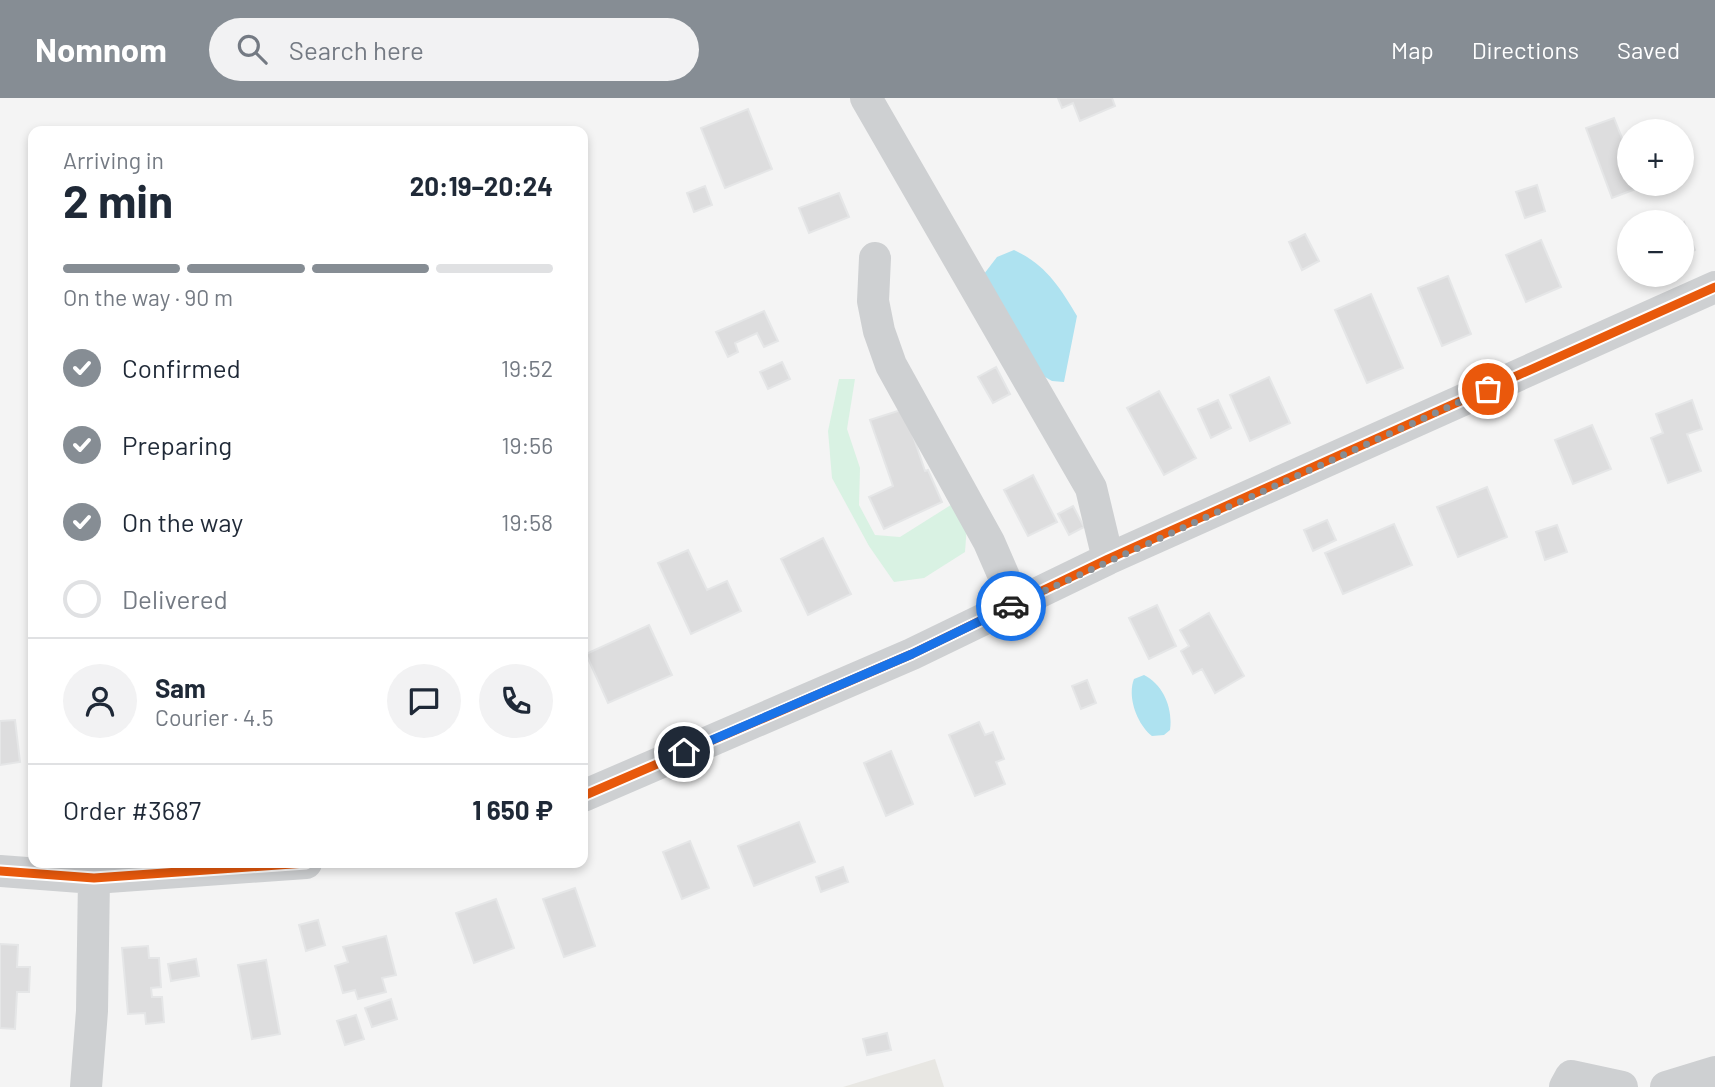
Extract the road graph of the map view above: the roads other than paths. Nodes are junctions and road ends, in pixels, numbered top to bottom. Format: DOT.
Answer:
graph roads {
  1 [pos="866,98"];
  2 [pos="874,258"];
  3 [pos="1715,287"];
  4 [pos="1108,559"];
  5 [pos="1016,604"];
  6 [pos="588,794"];
  7 [pos="235,868"];
  8 [pos="0,871"];
  9 [pos="94,878"];
  10 [pos="1715,1072"];
  11 [pos="86,1087"];
  12 [pos="1565,1087"];
  13 [pos="1622,1087"];
  14 [pos="1666,1087"];
  1 -- 4 [label="street"];
  2 -- 5 [label="street"];
  3 -- 4 [label="street"];
  4 -- 5 [label="street"];
  5 -- 6 [label="street"];
  7 -- 9 [label="street"];
  8 -- 9 [label="street"];
  9 -- 11 [label="street"];
  10 -- 14 [label="street"];
  12 -- 13 [label="street"];
}
